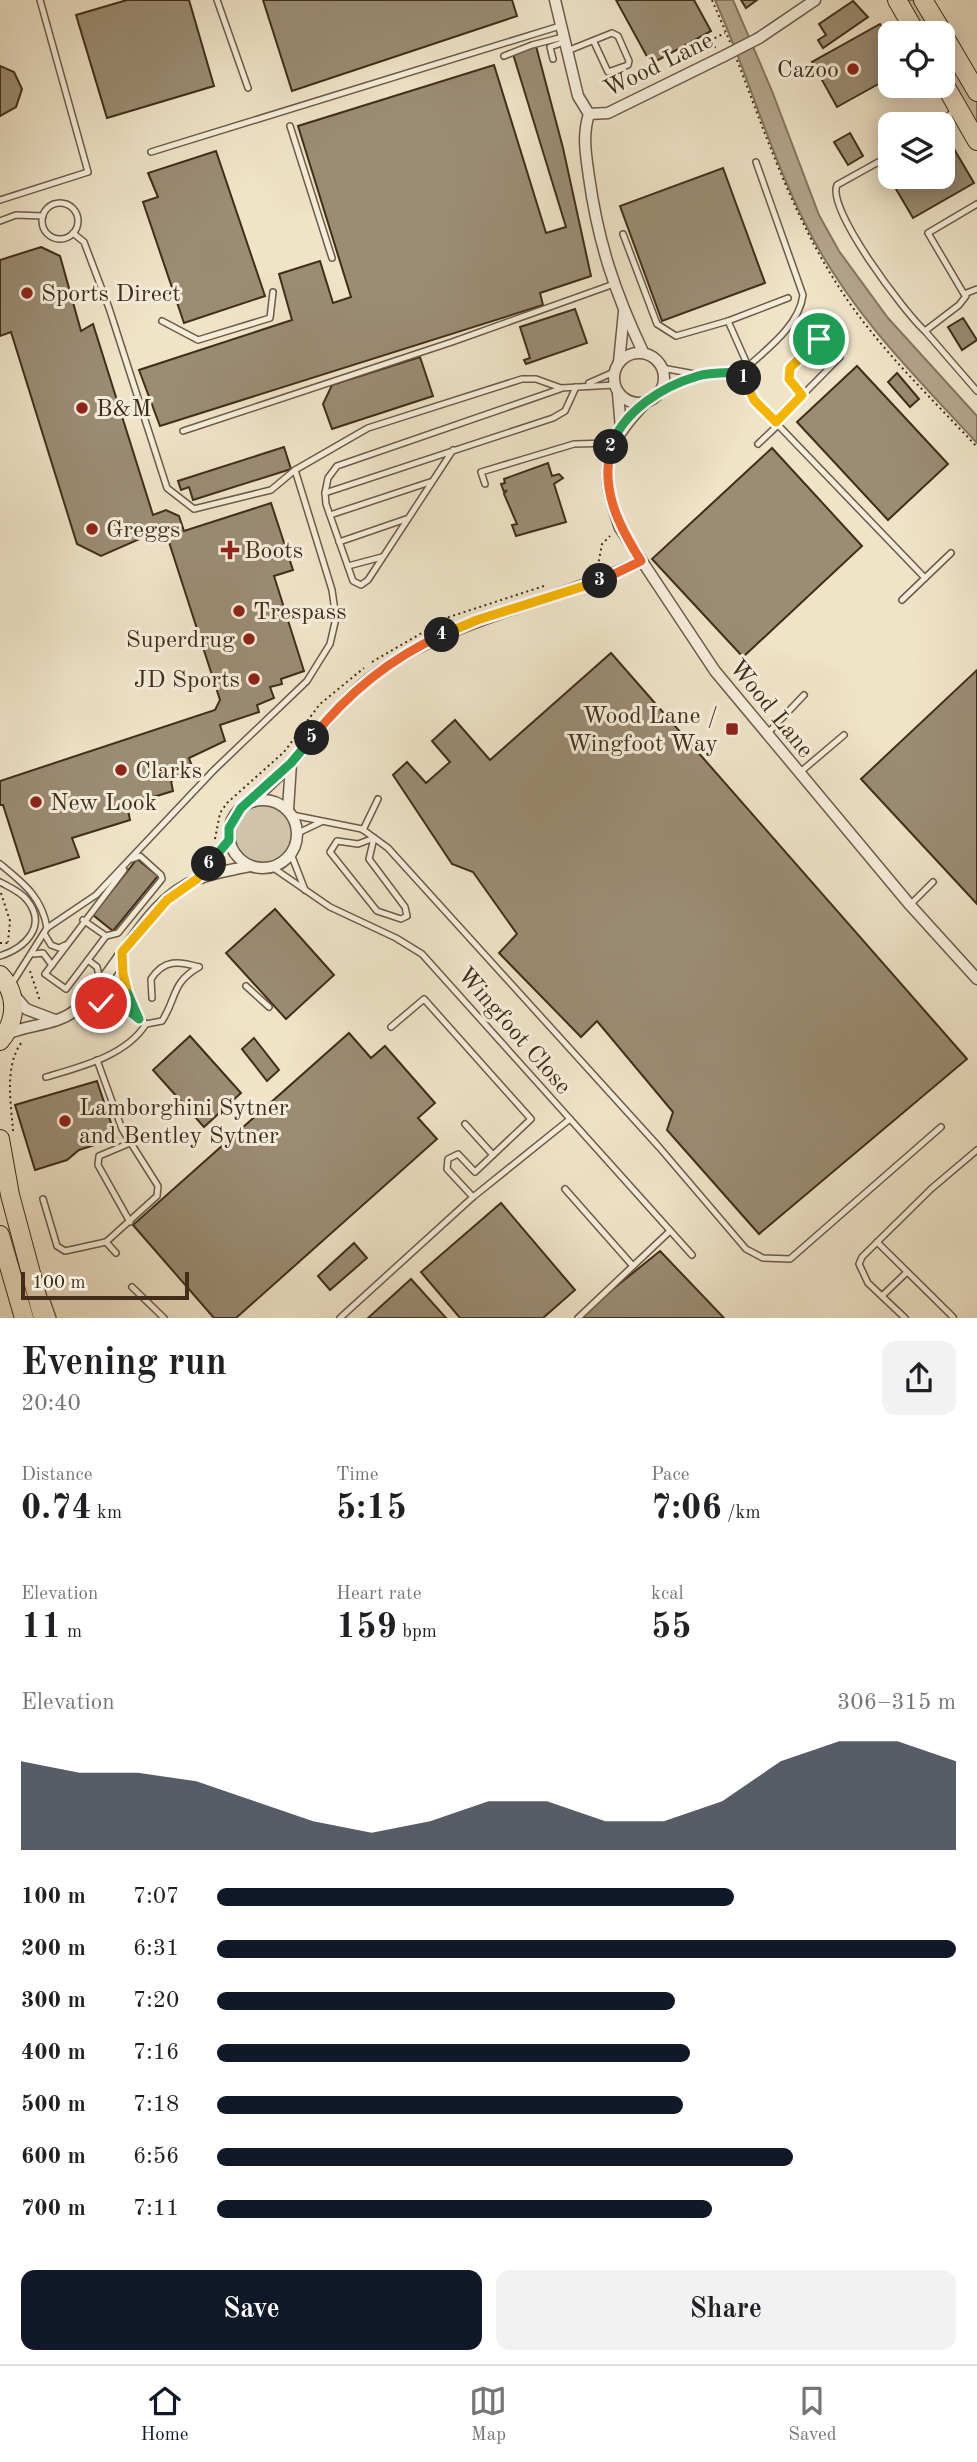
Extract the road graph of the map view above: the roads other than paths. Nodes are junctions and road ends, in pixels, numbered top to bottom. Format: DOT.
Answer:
graph roads {
  1 [pos="40,0"];
  2 [pos="217,0"];
  3 [pos="555,0"];
  4 [pos="815,0"];
  5 [pos="897,0"];
  6 [pos="927,1"];
  7 [pos="909,21"];
  8 [pos="937,21"];
  9 [pos="564,39"];
  10 [pos="594,42"];
  11 [pos="955,54"];
  12 [pos="504,56"];
  13 [pos="553,59"];
  14 [pos="248,88"];
  15 [pos="977,92"];
  16 [pos="953,98"];
  17 [pos="958,107"];
  18 [pos="952,112"];
  19 [pos="589,114"];
  20 [pos="290,126"];
  21 [pos="977,141"];
  22 [pos="151,152"];
  23 [pos="756,162"];
  24 [pos="878,162"];
  25 [pos="0,200"];
  26 [pos="977,204"];
  27 [pos="43,215"];
  28 [pos="0,221"];
  29 [pos="73,233"];
  30 [pos="623,234"];
  31 [pos="332,258"];
  32 [pos="614,284"];
  33 [pos="977,289"];
  34 [pos="273,292"];
  35 [pos="966,296"];
  36 [pos="788,298"];
  37 [pos="624,312"];
  38 [pos="162,321"];
  39 [pos="728,321"];
  40 [pos="925,331"];
  41 [pos="643,352"];
  42 [pos="748,366"];
  43 [pos="616,367"];
  44 [pos="662,368"];
  45 [pos="742,372"];
  46 [pos="700,375"];
  47 [pos="587,384"];
  48 [pos="576,387"];
  49 [pos="561,388"];
  50 [pos="616,389"];
  51 [pos="661,391"];
  52 [pos="977,391"];
  53 [pos="802,395"];
  54 [pos="645,403"];
  55 [pos="777,424"];
  56 [pos="621,429"];
  57 [pos="183,430"];
  58 [pos="612,443"];
  59 [pos="758,444"];
  60 [pos="453,450"];
  61 [pos="295,470"];
  62 [pos="432,482"];
  63 [pos="485,484"];
  64 [pos="325,493"];
  65 [pos="330,515"];
  66 [pos="407,518"];
  67 [pos="339,542"];
  68 [pos="951,553"];
  69 [pos="383,556"];
  70 [pos="641,561"];
  71 [pos="348,566"];
  72 [pos="925,578"];
  73 [pos="902,600"];
  74 [pos="804,695"];
  75 [pos="844,734"];
  76 [pos="766,735"];
  77 [pos="291,763"];
  78 [pos="799,774"];
  79 [pos="378,799"];
  80 [pos="251,802"];
  81 [pos="290,813"];
  82 [pos="321,822"];
  83 [pos="363,830"];
  84 [pos="298,833"];
  85 [pos="374,838"];
  86 [pos="229,840"];
  87 [pos="368,845"];
  88 [pos="291,854"];
  89 [pos="0,864"];
  90 [pos="250,866"];
  91 [pos="272,867"];
  92 [pos="197,879"];
  93 [pos="0,882"];
  94 [pos="933,883"];
  95 [pos="305,890"];
  96 [pos="910,905"];
  97 [pos="83,920"];
  98 [pos="46,931"];
  99 [pos="106,936"];
  100 [pos="66,945"];
  101 [pos="122,952"];
  102 [pos="32,954"];
  103 [pos="0,957"];
  104 [pos="88,960"];
  105 [pos="52,965"];
  106 [pos="977,979"];
  107 [pos="100,983"];
  108 [pos="7,985"];
  109 [pos="246,986"];
  110 [pos="152,998"];
  111 [pos="269,1007"];
  112 [pos="75,1011"];
  113 [pos="139,1019"];
  114 [pos="57,1020"];
  115 [pos="146,1024"];
  116 [pos="391,1027"];
  117 [pos="1,1041"];
  118 [pos="97,1060"];
  119 [pos="46,1077"];
  120 [pos="570,1119"];
  121 [pos="465,1124"];
  122 [pos="941,1127"];
  123 [pos="6,1135"];
  124 [pos="130,1143"];
  125 [pos="977,1150"];
  126 [pos="493,1155"];
  127 [pos="565,1189"];
  128 [pos="473,1197"];
  129 [pos="43,1199"];
  130 [pos="130,1222"];
  131 [pos="670,1231"];
  132 [pos="0,1235"];
  133 [pos="20,1237"];
  134 [pos="106,1242"];
  135 [pos="877,1242"];
  136 [pos="116,1253"];
  137 [pos="692,1255"];
  138 [pos="633,1266"];
  139 [pos="907,1272"];
  140 [pos="132,1287"];
  141 [pos="883,1296"];
  142 [pos="953,1317"];
  143 [pos="24,1318"];
  144 [pos="43,1318"];
  145 [pos="53,1318"];
  146 [pos="164,1318"];
  147 [pos="340,1318"];
  148 [pos="578,1318"];
  149 [pos="905,1318"];
  1 -- 25 [label="lane"];
  2 -- 14 [label="lane"];
  3 -- 9 [label="street, Wood Lane"];
  4 -- 19 [label="street, Wood Lane, bridge"];
  5 -- 7 [label="main road"];
  6 -- 8 [label="main road"];
  9 -- 10 [label="lane"];
  9 -- 12 [label="lane"];
  9 -- 13 [label="lane"];
  9 -- 19 [label="street, Wood Lane"];
  9 -- 22 [label="lane"];
  10 -- 10 [label="lane"];
  11 -- 15 [label="main road"];
  16 -- 17 [label="main road"];
  17 -- 18 [label="lane"];
  17 -- 21 [label="main road"];
  19 -- 32 [label="street, Wood Lane"];
  20 -- 31 [label="lane"];
  23 -- 42 [label="lane"];
  24 -- 40 [label="lane"];
  26 -- 35 [label="lane"];
  27 -- 28 [label="lane"];
  27 -- 29 [label="lane"];
  27 -- 29 [label="lane"];
  29 -- 61 [label="lane"];
  30 -- 39 [label="lane"];
  32 -- 37 [label="street, Wood Lane"];
  32 -- 57 [label="lane"];
  33 -- 35 [label="lane"];
  34 -- 38 [label="lane"];
  35 -- 40 [label="lane"];
  36 -- 39 [label="lane"];
  37 -- 41 [label="street, Wood Lane"];
  37 -- 43 [label="street, Wood Lane"];
  39 -- 42 [label="lane"];
  40 -- 52 [label="lane"];
  41 -- 43 [label="street"];
  41 -- 44 [label="street"];
  42 -- 45 [label="lane"];
  43 -- 47 [label="lane"];
  43 -- 50 [label="street"];
  44 -- 46 [label="lane"];
  44 -- 51 [label="street"];
  45 -- 46 [label="lane"];
  45 -- 55 [label="lane"];
  46 -- 51 [label="lane"];
  47 -- 48 [label="lane"];
  47 -- 50 [label="lane"];
  48 -- 49 [label="lane"];
  48 -- 60 [label="lane"];
  49 -- 61 [label="lane"];
  49 -- 64 [label="lane"];
  50 -- 54 [label="street"];
  50 -- 56 [label="street"];
  51 -- 54 [label="street"];
  53 -- 53 [label="lane"];
  53 -- 55 [label="lane"];
  54 -- 56 [label="street, Wood Lane"];
  55 -- 59 [label="lane"];
  55 -- 72 [label="lane"];
  56 -- 58 [label="street, Wood Lane"];
  58 -- 63 [label="lane"];
  58 -- 70 [label="street, Wood Lane"];
  60 -- 62 [label="lane"];
  60 -- 64 [label="lane"];
  61 -- 98 [label="lane"];
  62 -- 65 [label="lane"];
  62 -- 66 [label="lane"];
  64 -- 65 [label="lane"];
  65 -- 67 [label="lane"];
  66 -- 67 [label="lane"];
  66 -- 69 [label="lane"];
  67 -- 71 [label="lane"];
  68 -- 72 [label="lane"];
  69 -- 71 [label="lane"];
  69 -- 71 [label="lane"];
  70 -- 76 [label="street, Wood Lane"];
  70 -- 77 [label="street"];
  72 -- 73 [label="lane"];
  74 -- 76 [label="lane"];
  75 -- 78 [label="lane"];
  76 -- 78 [label="street, Wood Lane"];
  77 -- 80 [label="street"];
  77 -- 81 [label="street"];
  78 -- 96 [label="street, Wood Lane"];
  79 -- 83 [label="lane"];
  80 -- 81 [label="street"];
  80 -- 86 [label="street"];
  81 -- 82 [label="lane"];
  81 -- 84 [label="street"];
  82 -- 83 [label="lane"];
  82 -- 84 [label="lane"];
  83 -- 85 [label="lane"];
  84 -- 88 [label="street"];
  85 -- 87 [label="lane"];
  85 -- 122 [label="lane"];
  86 -- 90 [label="street"];
  86 -- 92 [label="street"];
  87 -- 87 [label="lane"];
  88 -- 91 [label="street"];
  88 -- 95 [label="lane"];
  89 -- 98 [label="lane"];
  90 -- 91 [label="street"];
  90 -- 92 [label="street"];
  91 -- 95 [label="lane, Wingfoot Close"];
  92 -- 101 [label="street"];
  93 -- 103 [label="lane"];
  94 -- 96 [label="lane"];
  95 -- 120 [label="lane, Wingfoot Close"];
  96 -- 106 [label="street, Wood Lane"];
  97 -- 99 [label="lane"];
  97 -- 99 [label="lane"];
  97 -- 100 [label="lane"];
  98 -- 100 [label="lane"];
  98 -- 102 [label="lane"];
  99 -- 104 [label="lane"];
  100 -- 105 [label="lane"];
  101 -- 107 [label="street"];
  101 -- 113 [label="lane"];
  102 -- 105 [label="lane"];
  102 -- 108 [label="lane"];
  104 -- 105 [label="lane"];
  104 -- 107 [label="lane"];
  107 -- 112 [label="street"];
  108 -- 114 [label="street"];
  108 -- 117 [label="main road"];
  109 -- 111 [label="lane"];
  110 -- 115 [label="lane"];
  112 -- 113 [label="lane"];
  112 -- 114 [label="street"];
  113 -- 115 [label="lane"];
  114 -- 117 [label="street"];
  115 -- 118 [label="lane"];
  116 -- 126 [label="lane"];
  118 -- 119 [label="lane"];
  118 -- 124 [label="lane"];
  120 -- 128 [label="lane"];
  120 -- 131 [label="lane, Wingfoot Close"];
  121 -- 126 [label="lane"];
  123 -- 133 [label="main road"];
  124 -- 130 [label="lane"];
  124 -- 130 [label="lane"];
  125 -- 135 [label="lane"];
  126 -- 128 [label="lane"];
  127 -- 138 [label="lane"];
  128 -- 147 [label="lane"];
  129 -- 134 [label="lane"];
  130 -- 134 [label="lane"];
  131 -- 137 [label="lane, Wingfoot Close"];
  131 -- 138 [label="lane"];
  132 -- 143 [label="main road"];
  133 -- 144 [label="main road"];
  133 -- 145 [label="lane"];
  134 -- 136 [label="lane"];
  135 -- 139 [label="lane"];
  135 -- 141 [label="lane"];
  138 -- 148 [label="lane"];
  139 -- 141 [label="lane"];
  139 -- 142 [label="lane"];
  140 -- 146 [label="lane"];
  141 -- 149 [label="lane"];
}
